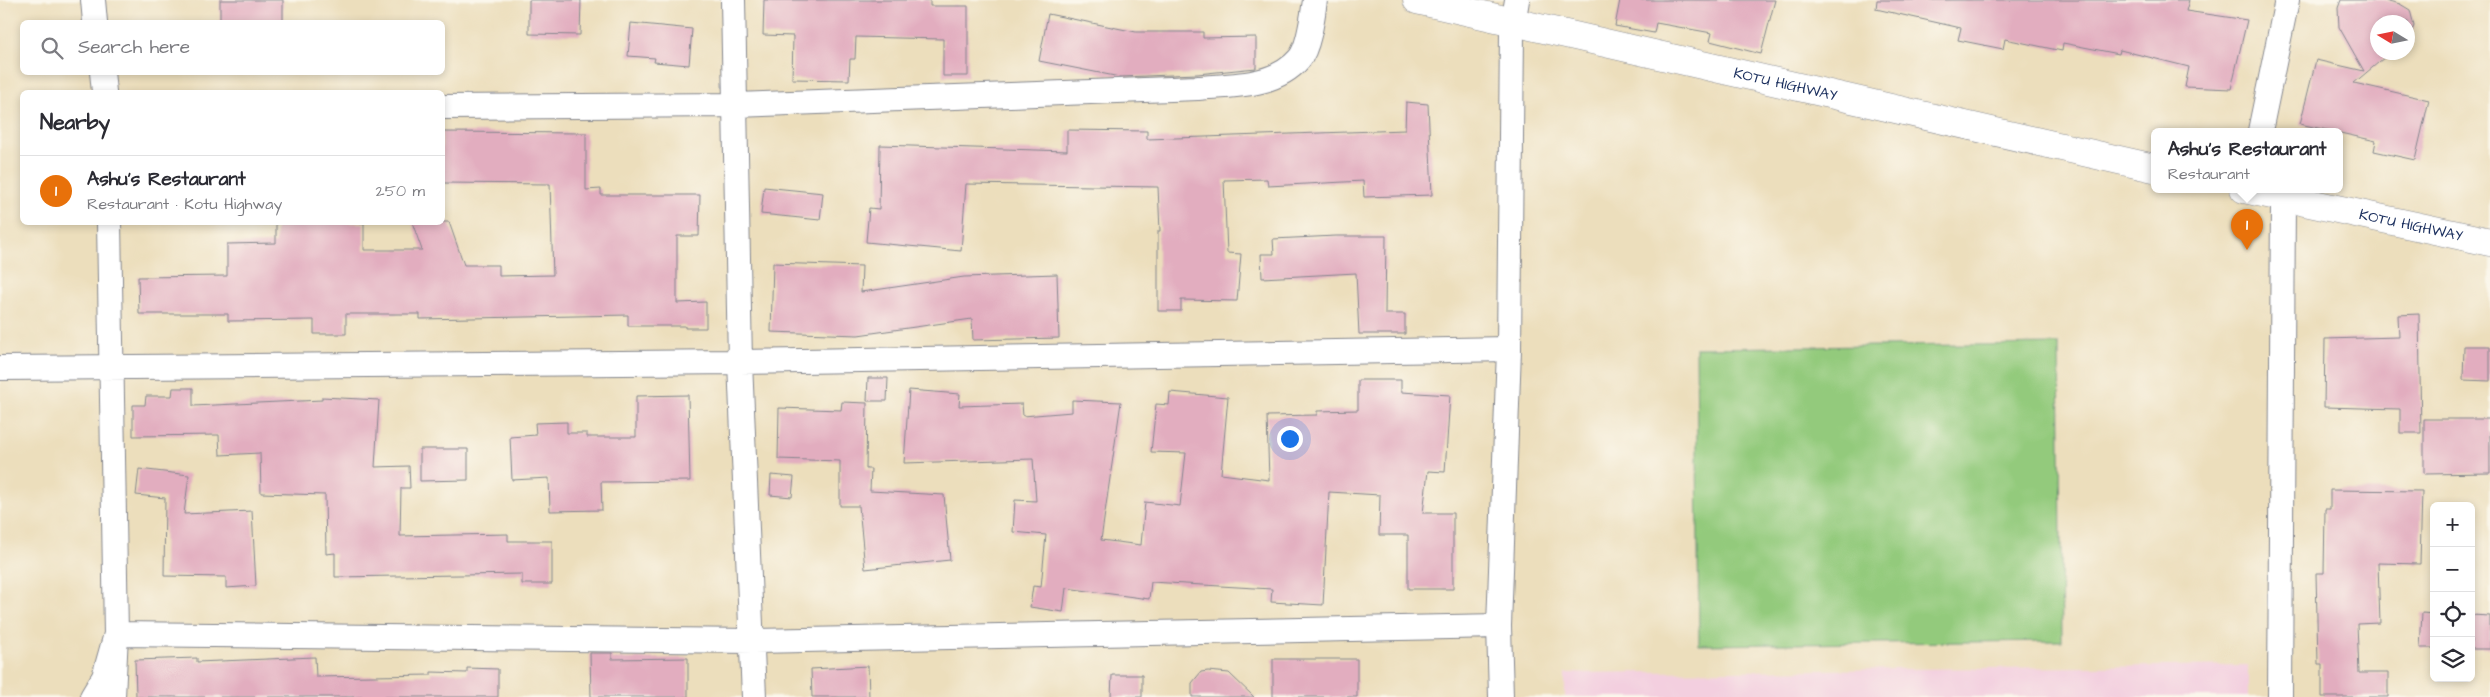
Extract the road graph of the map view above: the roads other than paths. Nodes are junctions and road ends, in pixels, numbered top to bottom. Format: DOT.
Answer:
graph roads {
  1 [pos="92,0"];
  2 [pos="734,0"];
  3 [pos="1315,0"];
  4 [pos="1417,0"];
  5 [pos="2287,0"];
  6 [pos="1515,11"];
  7 [pos="95,20"];
  8 [pos="102,75"];
  9 [pos="104,90"];
  10 [pos="737,105"];
  11 [pos="445,107"];
  12 [pos="2261,128"];
  13 [pos="2151,167"];
  14 [pos="2263,193"];
  15 [pos="2283,198"];
  16 [pos="109,225"];
  17 [pos="2490,242"];
  18 [pos="1509,349"];
  19 [pos="740,362"];
  20 [pos="113,367"];
  21 [pos="0,368"];
  22 [pos="1498,626"];
  23 [pos="116,634"];
  24 [pos="753,641"];
  25 [pos="92,697"];
  26 [pos="113,697"];
  27 [pos="754,697"];
  28 [pos="1501,697"];
  29 [pos="2280,697"];
  1 -- 7 [label="street"];
  2 -- 10 [label="street"];
  3 -- 10 [label="street"];
  4 -- 6 [label="street, KOTU HIGHWAY"];
  5 -- 12 [label="street"];
  6 -- 13 [label="street, KOTU HIGHWAY"];
  6 -- 18 [label="street"];
  8 -- 9 [label="street"];
  10 -- 11 [label="street"];
  10 -- 19 [label="street"];
  14 -- 15 [label="street, KOTU HIGHWAY"];
  15 -- 17 [label="street, KOTU HIGHWAY"];
  15 -- 29 [label="street"];
  16 -- 20 [label="street"];
  18 -- 19 [label="street"];
  18 -- 22 [label="street"];
  19 -- 20 [label="street"];
  19 -- 24 [label="street"];
  20 -- 21 [label="street"];
  20 -- 23 [label="street"];
  22 -- 24 [label="street"];
  22 -- 28 [label="street"];
  23 -- 24 [label="street"];
  23 -- 25 [label="street"];
  23 -- 26 [label="street"];
  24 -- 27 [label="street"];
}
